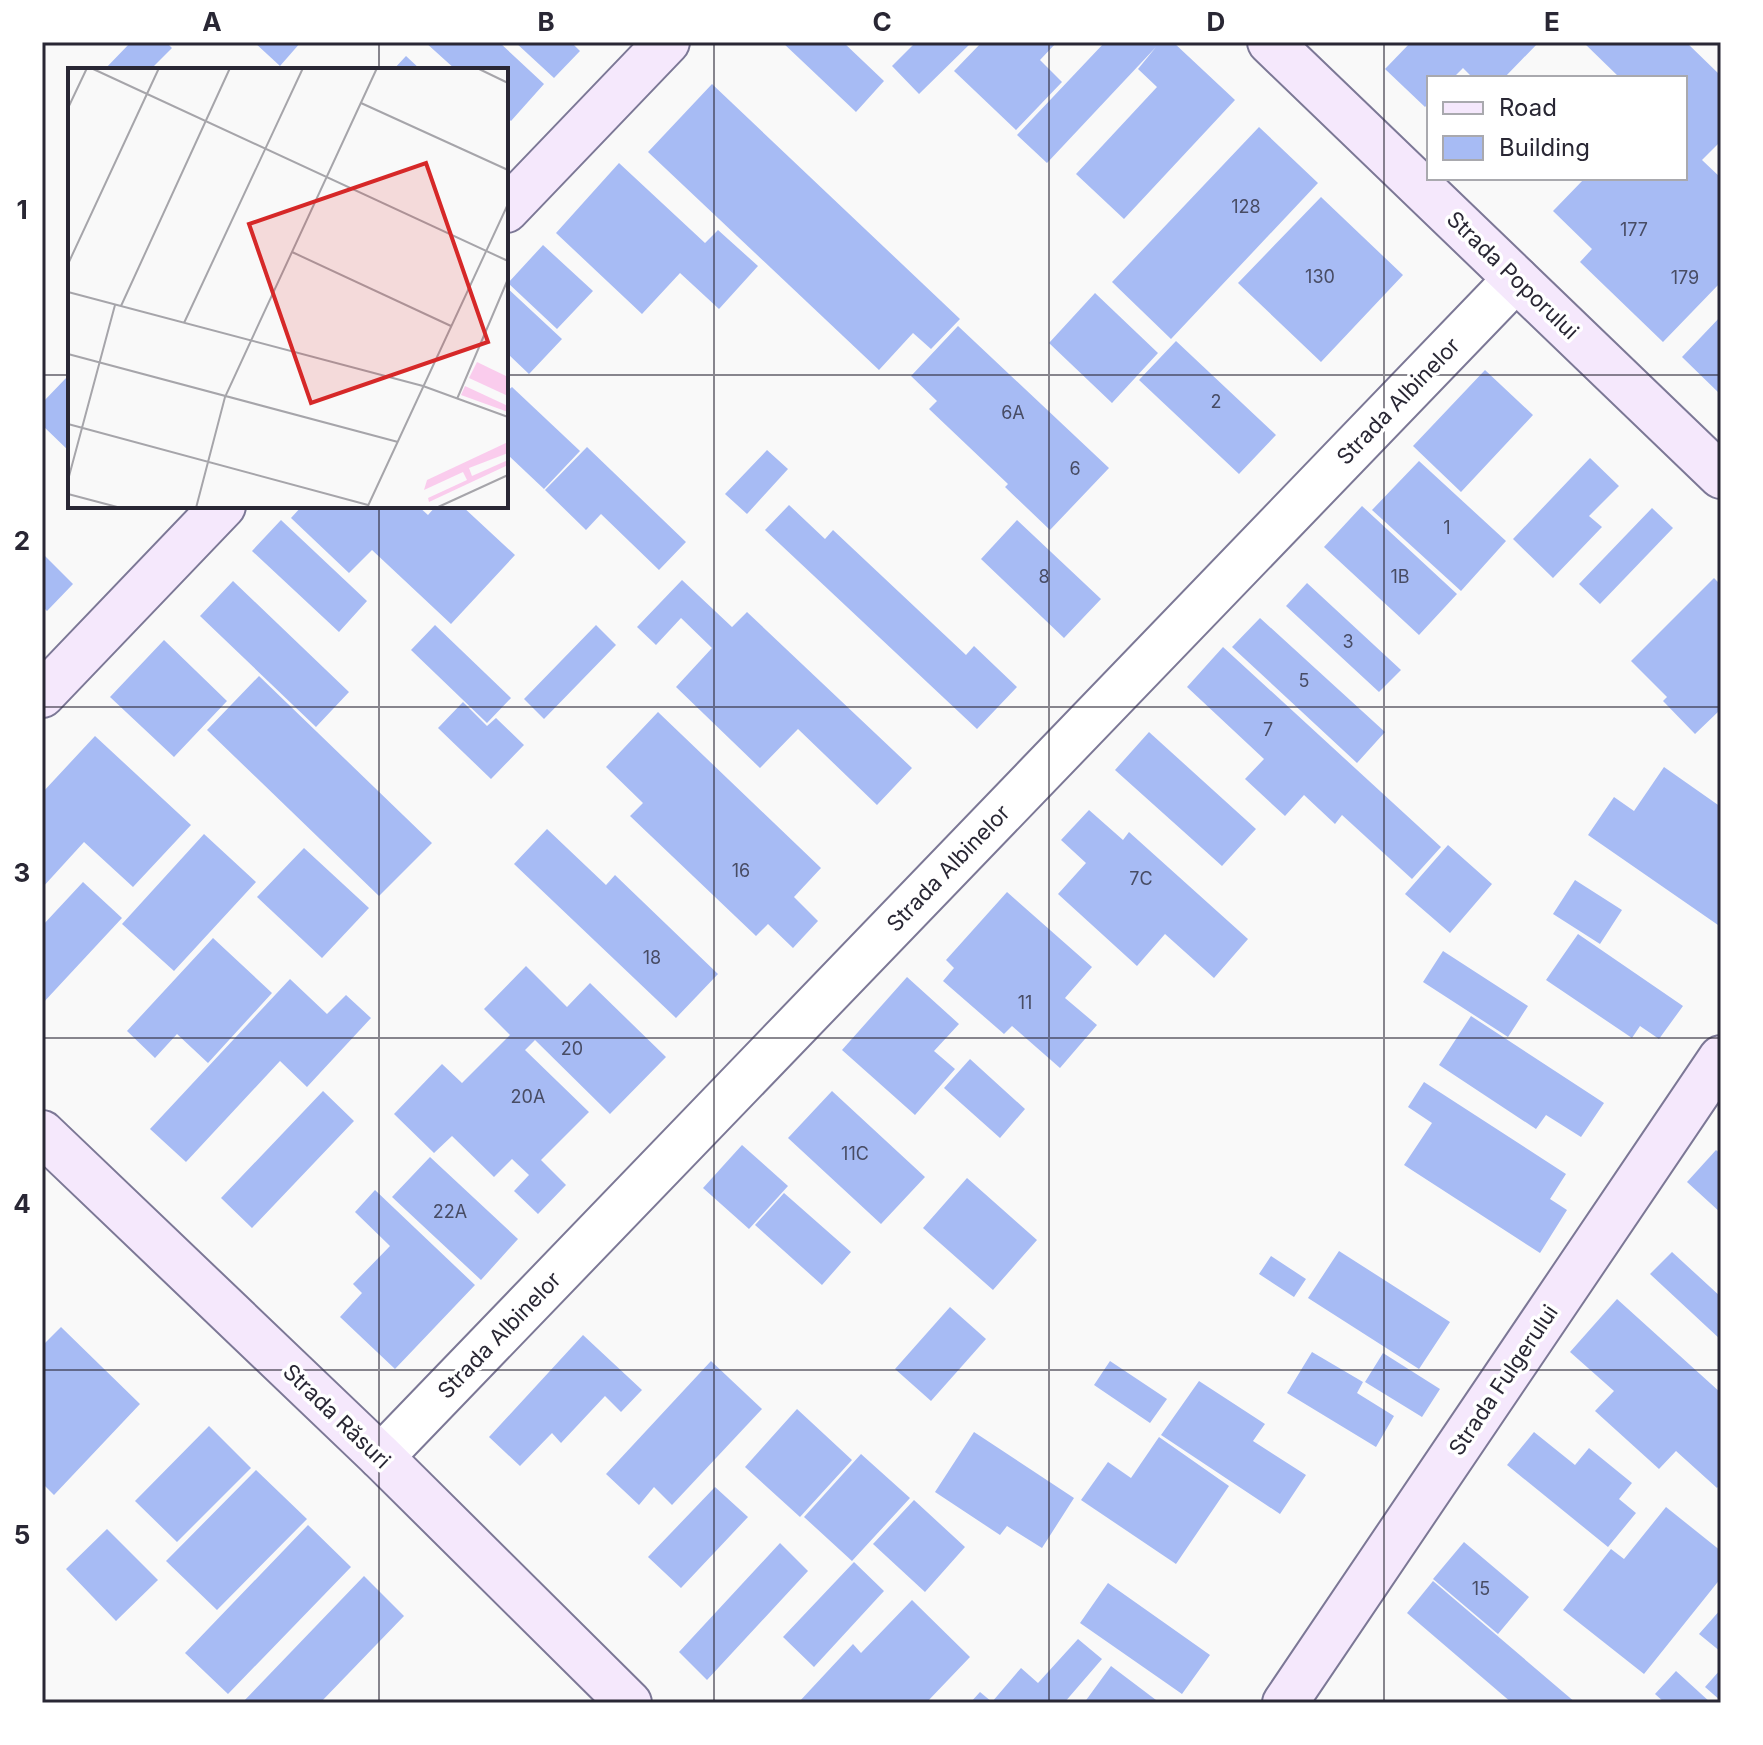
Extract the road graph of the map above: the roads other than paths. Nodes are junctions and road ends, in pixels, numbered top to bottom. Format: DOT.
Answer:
graph roads {
  1 [pos="667,42"];
  2 [pos="1270,42"];
  3 [pos="508,208"];
  4 [pos="1516,279"];
  5 [pos="1721,476"];
  6 [pos="221,508"];
  7 [pos="42,695"];
  8 [pos="1721,1058"];
  9 [pos="42,1133"];
  10 [pos="381,1457"];
  11 [pos="629,1703"];
  12 [pos="1285,1703"];
  1 -- 3 [label="street"];
  2 -- 4 [label="street, Strada Poporului"];
  4 -- 5 [label="street, Strada Poporului"];
  4 -- 10 [label="street, Strada Albinelor"];
  6 -- 7 [label="street"];
  8 -- 12 [label="street, Strada Fulgerului"];
  9 -- 10 [label="street, Strada Răsuri"];
  10 -- 11 [label="street, Strada Răsuri"];
}
